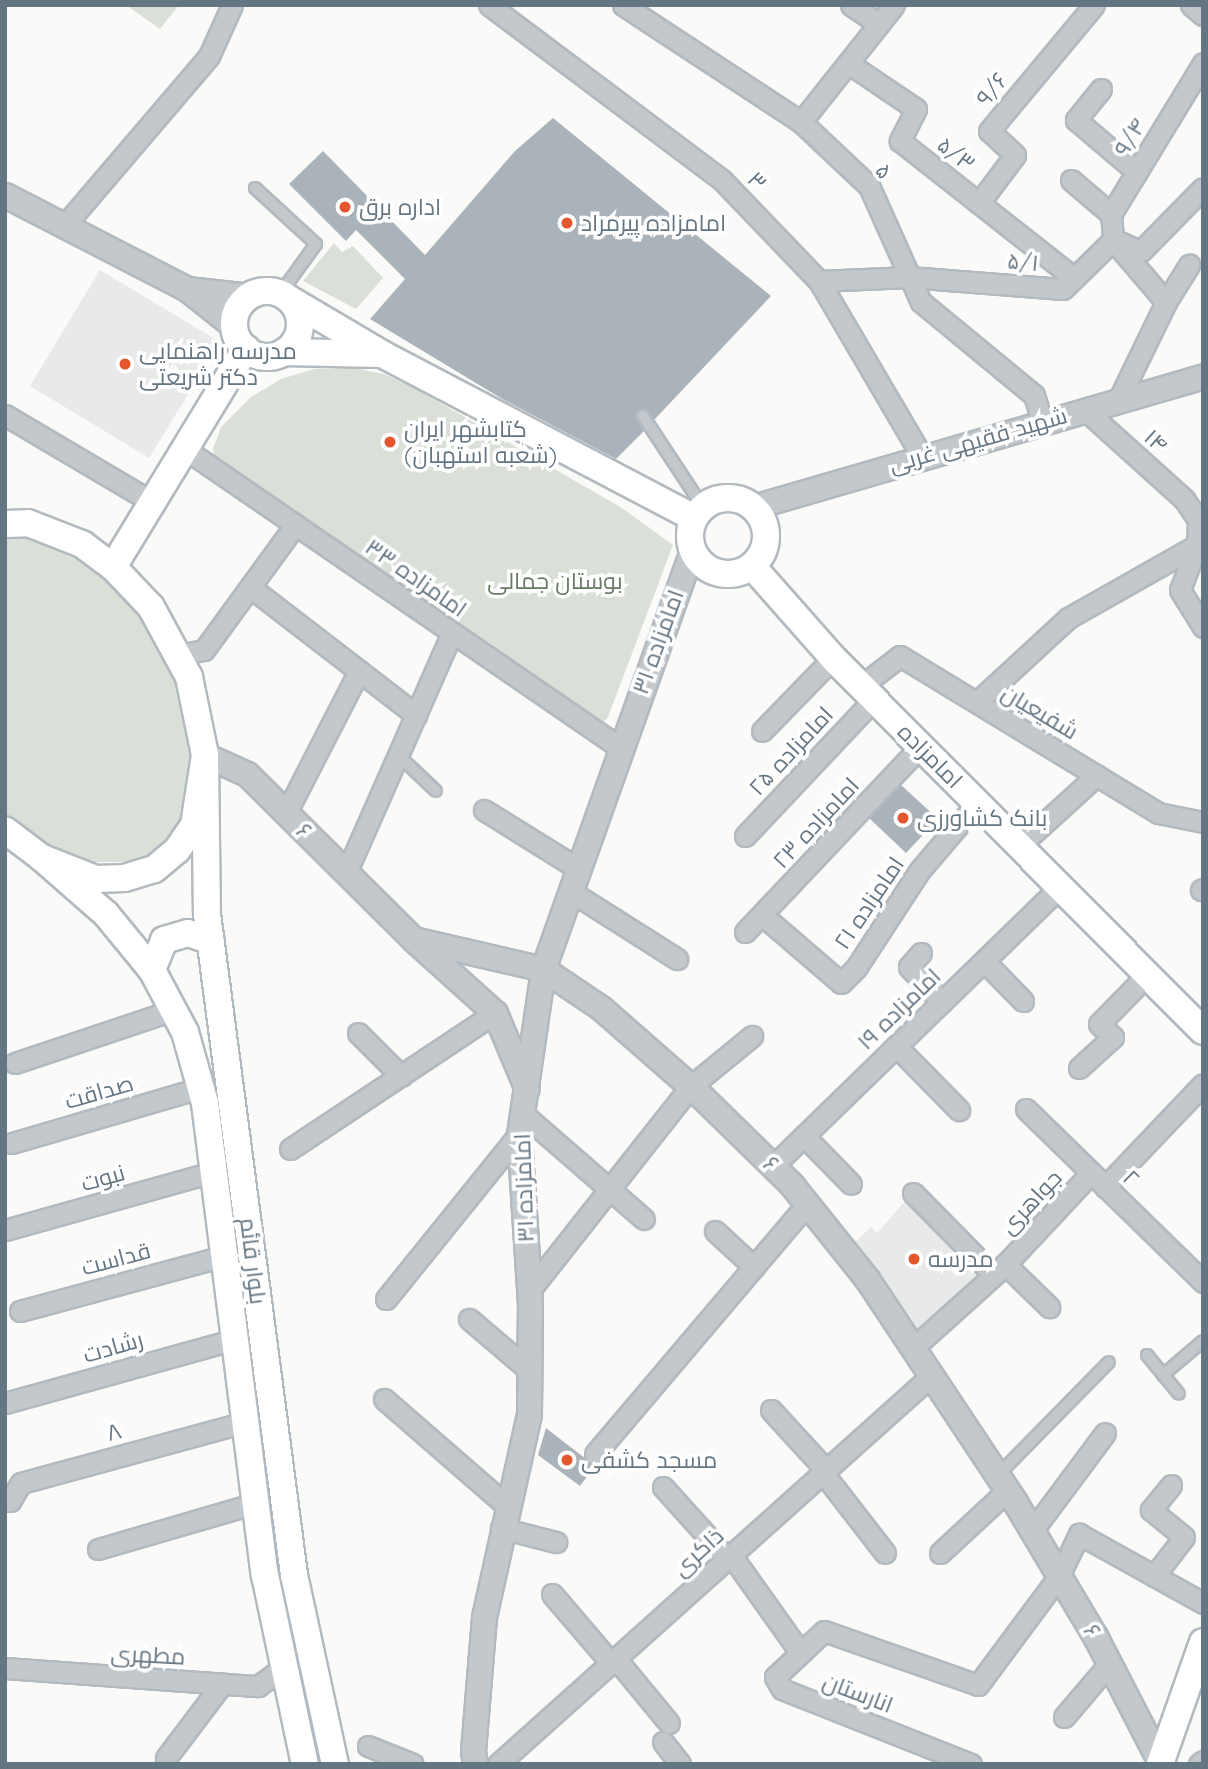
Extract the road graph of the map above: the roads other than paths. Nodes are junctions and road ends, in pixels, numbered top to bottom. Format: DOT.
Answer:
graph roads {
  1 [pos="232,5"];
  2 [pos="489,5"];
  3 [pos="623,5"];
  4 [pos="851,5"];
  5 [pos="894,5"];
  6 [pos="1094,5"];
  7 [pos="1191,5"];
  8 [pos="1203,15"];
  9 [pos="879,24"];
  10 [pos="848,63"];
  11 [pos="1203,63"];
  12 [pos="1101,89"];
  13 [pos="801,122"];
  14 [pos="1137,172"];
  15 [pos="1071,180"];
  16 [pos="255,188"];
  17 [pos="1203,188"];
  18 [pos="5,195"];
  19 [pos="979,203"];
  20 [pos="1111,214"];
  21 [pos="64,226"];
  22 [pos="1113,240"];
  23 [pos="1189,265"];
  24 [pos="909,277"];
  25 [pos="1074,278"];
  26 [pos="819,281"];
  27 [pos="187,289"];
  28 [pos="251,296"];
  29 [pos="285,296"];
  30 [pos="1166,302"];
  31 [pos="240,338"];
  32 [pos="284,352"];
  33 [pos="382,354"];
  34 [pos="1199,381"];
  35 [pos="1119,399"];
  36 [pos="1084,409"];
  37 [pos="5,415"];
  38 [pos="643,416"];
  39 [pos="1042,421"];
  40 [pos="185,449"];
  41 [pos="921,455"];
  42 [pos="152,502"];
  43 [pos="5,507"];
  44 [pos="753,507"];
  45 [pos="698,513"];
  46 [pos="16,524"];
  47 [pos="295,525"];
  48 [pos="1200,539"];
  49 [pos="692,550"];
  50 [pos="752,566"];
  51 [pos="113,567"];
  52 [pos="250,587"];
  53 [pos="1203,627"];
  54 [pos="452,633"];
  55 [pos="178,655"];
  56 [pos="833,658"];
  57 [pos="359,671"];
  58 [pos="868,693"];
  59 [pos="977,702"];
  60 [pos="415,715"];
  61 [pos="762,731"];
  62 [pos="921,746"];
  63 [pos="618,747"];
  64 [pos="398,754"];
  65 [pos="205,755"];
  66 [pos="1097,775"];
  67 [pos="436,791"];
  68 [pos="977,803"];
  69 [pos="484,810"];
  70 [pos="286,813"];
  71 [pos="1203,822"];
  72 [pos="5,830"];
  73 [pos="745,836"];
  74 [pos="1019,846"];
  75 [pos="42,858"];
  76 [pos="577,868"];
  77 [pos="346,873"];
  78 [pos="1060,887"];
  79 [pos="570,891"];
  80 [pos="762,915"];
  81 [pos="745,932"];
  82 [pos="413,939"];
  83 [pos="211,941"];
  84 [pos="921,953"];
  85 [pos="677,959"];
  86 [pos="984,961"];
  87 [pos="543,969"];
  88 [pos="152,970"];
  89 [pos="1147,975"];
  90 [pos="1023,1000"];
  91 [pos="942,1002"];
  92 [pos="173,1010"];
  93 [pos="495,1013"];
  94 [pos="1203,1031"];
  95 [pos="358,1033"];
  96 [pos="751,1036"];
  97 [pos="896,1046"];
  98 [pos="15,1063"];
  99 [pos="1079,1068"];
  100 [pos="401,1076"];
  101 [pos="1203,1084"];
  102 [pos="691,1086"];
  103 [pos="200,1088"];
  104 [pos="527,1091"];
  105 [pos="1026,1109"];
  106 [pos="959,1110"];
  107 [pos="521,1124"];
  108 [pos="804,1136"];
  109 [pos="12,1143"];
  110 [pos="290,1149"];
  111 [pos="773,1166"];
  112 [pos="213,1172"];
  113 [pos="1098,1180"];
  114 [pos="851,1184"];
  115 [pos="610,1188"];
  116 [pos="913,1193"];
  117 [pos="807,1204"];
  118 [pos="644,1219"];
  119 [pos="5,1230"];
  120 [pos="715,1231"];
  121 [pos="224,1256"];
  122 [pos="754,1267"];
  123 [pos="1000,1270"];
  124 [pos="1203,1282"];
  125 [pos="529,1291"];
  126 [pos="386,1299"];
  127 [pos="1049,1307"];
  128 [pos="20,1311"];
  129 [pos="469,1319"];
  130 [pos="235,1339"];
  131 [pos="1203,1340"];
  132 [pos="912,1348"];
  133 [pos="1147,1355"];
  134 [pos="1109,1362"];
  135 [pos="530,1371"];
  136 [pos="1163,1375"];
  137 [pos="931,1376"];
  138 [pos="1179,1394"];
  139 [pos="384,1399"];
  140 [pos="5,1403"];
  141 [pos="771,1410"];
  142 [pos="245,1422"];
  143 [pos="1105,1433"];
  144 [pos="595,1454"];
  145 [pos="824,1472"];
  146 [pos="1003,1483"];
  147 [pos="1171,1485"];
  148 [pos="663,1487"];
  149 [pos="5,1501"];
  150 [pos="256,1503"];
  151 [pos="503,1516"];
  152 [pos="1032,1531"];
  153 [pos="556,1542"];
  154 [pos="98,1549"];
  155 [pos="885,1553"];
  156 [pos="940,1553"];
  157 [pos="729,1557"];
  158 [pos="1059,1576"];
  159 [pos="1154,1576"];
  160 [pos="552,1594"];
  161 [pos="1203,1604"];
  162 [pos="1203,1642"];
  163 [pos="804,1649"];
  164 [pos="613,1661"];
  165 [pos="1110,1663"];
  166 [pos="5,1668"];
  167 [pos="283,1668"];
  168 [pos="222,1684"];
  169 [pos="1064,1717"];
  170 [pos="669,1723"];
  171 [pos="663,1742"];
  172 [pos="368,1745"];
  173 [pos="166,1758"];
  174 [pos="1160,1763"];
  175 [pos="305,1764"];
  176 [pos="335,1764"];
  177 [pos="413,1764"];
  178 [pos="475,1764"];
  179 [pos="498,1764"];
  180 [pos="680,1764"];
  181 [pos="971,1764"];
  1 -- 21 [label="street"];
  2 -- 26 [label="street, ۳"];
  3 -- 13 [label="street, ۵"];
  4 -- 9 [label="street"];
  5 -- 9 [label="street"];
  6 -- 19 [label="street, ۹/۶"];
  7 -- 8 [label="street"];
  9 -- 10 [label="street"];
  10 -- 13 [label="street"];
  10 -- 19 [label="street, ۵/۳"];
  11 -- 14 [label="street, ۹/۴"];
  12 -- 14 [label="street"];
  13 -- 24 [label="street, ۵"];
  14 -- 20 [label="street, ۹/۴"];
  15 -- 20 [label="street"];
  16 -- 29 [label="lane"];
  17 -- 22 [label="street"];
  18 -- 21 [label="street"];
  19 -- 25 [label="street, ۵/۳"];
  20 -- 22 [label="street"];
  21 -- 27 [label="street"];
  22 -- 25 [label="street, ۵/۱"];
  22 -- 30 [label="street"];
  23 -- 30 [label="street"];
  24 -- 25 [label="street, ۵/۱"];
  24 -- 26 [label="street, ۵/۱"];
  24 -- 39 [label="street, ۵"];
  26 -- 41 [label="street, ۳"];
  27 -- 28 [label="street"];
  27 -- 31 [label="street"];
  28 -- 29 [label="main road"];
  28 -- 31 [label="main road"];
  29 -- 32 [label="main road"];
  29 -- 33 [label="main road"];
  30 -- 35 [label="street"];
  31 -- 32 [label="main road"];
  31 -- 40 [label="main road"];
  32 -- 33 [label="main road"];
  33 -- 45 [label="main road"];
  34 -- 35 [label="street, شهید فقیهی غربی"];
  35 -- 36 [label="street, شهید فقیهی غربی"];
  36 -- 39 [label="street, شهید فقیهی غربی"];
  36 -- 48 [label="street, ۱۴"];
  37 -- 42 [label="street"];
  38 -- 45 [label="lane"];
  39 -- 41 [label="street, شهید فقیهی غربی"];
  40 -- 42 [label="main road"];
  40 -- 47 [label="street, امامزاده ۳۳"];
  41 -- 44 [label="street, شهید فقیهی غربی"];
  42 -- 51 [label="main road"];
  43 -- 46 [label="main road"];
  44 -- 45 [label="main road"];
  44 -- 50 [label="main road"];
  45 -- 49 [label="main road"];
  46 -- 51 [label="main road"];
  47 -- 52 [label="street"];
  47 -- 54 [label="street, امامزاده ۳۳"];
  48 -- 53 [label="street"];
  48 -- 59 [label="street"];
  49 -- 50 [label="main road"];
  49 -- 63 [label="street, امامزاده ۳۱"];
  50 -- 56 [label="main road, امامزاده"];
  51 -- 55 [label="main road"];
  52 -- 55 [label="street"];
  52 -- 57 [label="street"];
  54 -- 60 [label="street"];
  54 -- 63 [label="street, امامزاده ۳۳"];
  55 -- 65 [label="main road"];
  56 -- 58 [label="main road, امامزاده"];
  56 -- 61 [label="street"];
  57 -- 60 [label="street"];
  57 -- 70 [label="street"];
  58 -- 59 [label="street, شفیعیان"];
  58 -- 62 [label="main road, امامزاده"];
  58 -- 73 [label="street, امامزاده ۲۵"];
  59 -- 66 [label="street, شفیعیان"];
  60 -- 64 [label="street"];
  62 -- 68 [label="main road, امامزاده"];
  62 -- 80 [label="street, امامزاده ۲۳"];
  63 -- 76 [label="street, امامزاده ۳۱"];
  64 -- 67 [label="lane"];
  64 -- 77 [label="street"];
  65 -- 70 [label="street, ۶"];
  65 -- 75 [label="main road"];
  65 -- 83 [label="main road, بلوار قائم"];
  66 -- 71 [label="street, شفیعیان"];
  66 -- 74 [label="street"];
  68 -- 74 [label="main road, امامزاده"];
  68 -- 80 [label="street, امامزاده ۲۱"];
  69 -- 76 [label="street"];
  70 -- 77 [label="street, ۶"];
  72 -- 75 [label="main road"];
  74 -- 78 [label="main road, امامزاده"];
  75 -- 88 [label="main road, بلوار قائم"];
  76 -- 79 [label="street, امامزاده ۳۱"];
  77 -- 82 [label="street, ۶"];
  78 -- 86 [label="street, امامزاده ۱۹"];
  78 -- 89 [label="main road, امامزاده"];
  79 -- 85 [label="street"];
  79 -- 87 [label="street, امامزاده ۳۱"];
  80 -- 81 [label="street, امامزاده ۲۳"];
  82 -- 87 [label="street, ۶"];
  82 -- 93 [label="street"];
  83 -- 88 [label="main road"];
  83 -- 176 [label="main road, بلوار قائم"];
  84 -- 91 [label="street"];
  86 -- 90 [label="street"];
  86 -- 91 [label="street, امامزاده ۱۹"];
  87 -- 102 [label="street, ۶"];
  87 -- 104 [label="street, امامزاده ۳۱"];
  88 -- 92 [label="main road, بلوار قائم"];
  89 -- 94 [label="main road, امامزاده"];
  89 -- 99 [label="street"];
  91 -- 97 [label="street, امامزاده ۱۹"];
  92 -- 98 [label="street"];
  92 -- 103 [label="main road, بلوار قائم"];
  93 -- 100 [label="street"];
  93 -- 104 [label="street"];
  95 -- 100 [label="street"];
  96 -- 102 [label="street"];
  97 -- 106 [label="street"];
  97 -- 108 [label="street, امامزاده ۱۹"];
  100 -- 110 [label="street"];
  101 -- 113 [label="street, جواهری"];
  102 -- 111 [label="street, ۶"];
  102 -- 115 [label="street"];
  103 -- 109 [label="street, صداقت"];
  103 -- 112 [label="main road, بلوار قائم"];
  104 -- 107 [label="street, امامزاده ۳۱"];
  105 -- 113 [label="street, ۲"];
  107 -- 115 [label="street"];
  107 -- 125 [label="street, امامزاده ۳۱"];
  107 -- 126 [label="street"];
  108 -- 111 [label="street, امامزاده ۱۹"];
  108 -- 114 [label="street"];
  111 -- 117 [label="street, ۶"];
  112 -- 119 [label="street, نبوت"];
  112 -- 121 [label="main road, بلوار قائم"];
  113 -- 123 [label="street, جواهری"];
  113 -- 124 [label="street, ۲"];
  115 -- 118 [label="street"];
  115 -- 125 [label="street"];
  116 -- 123 [label="street"];
  117 -- 122 [label="street"];
  117 -- 132 [label="street, ۶"];
  120 -- 122 [label="street"];
  121 -- 128 [label="street, قداست"];
  121 -- 130 [label="main road, بلوار قائم"];
  122 -- 144 [label="street"];
  123 -- 127 [label="street"];
  123 -- 132 [label="street, جواهری"];
  125 -- 135 [label="street, امامزاده ۳۱"];
  129 -- 135 [label="street"];
  130 -- 140 [label="street, رشادت"];
  130 -- 142 [label="main road, بلوار قائم"];
  131 -- 136 [label="lane"];
  132 -- 137 [label="street, ۶"];
  133 -- 136 [label="lane"];
  134 -- 146 [label="lane"];
  135 -- 151 [label="street, امامزاده ۳۱"];
  136 -- 138 [label="lane"];
  137 -- 145 [label="street, ذاکری"];
  137 -- 146 [label="street, ۶"];
  139 -- 151 [label="street"];
  141 -- 145 [label="street"];
  142 -- 149 [label="street, ۸"];
  142 -- 150 [label="main road, بلوار قائم"];
  143 -- 152 [label="street"];
  145 -- 155 [label="street"];
  145 -- 157 [label="street, ذاکری"];
  146 -- 152 [label="street, ۶"];
  146 -- 156 [label="street"];
  147 -- 159 [label="street"];
  148 -- 157 [label="street"];
  150 -- 154 [label="street"];
  150 -- 167 [label="main road, بلوار قائم"];
  151 -- 153 [label="street"];
  151 -- 178 [label="street, امامزاده ۳۱"];
  152 -- 158 [label="street, ۶"];
  157 -- 163 [label="street"];
  157 -- 164 [label="street, ذاکری"];
  158 -- 159 [label="street"];
  158 -- 163 [label="street"];
  158 -- 165 [label="street, ۶"];
  159 -- 161 [label="street"];
  160 -- 164 [label="street"];
  162 -- 174 [label="main road"];
  163 -- 181 [label="street, انارستان"];
  164 -- 170 [label="street"];
  164 -- 179 [label="street, ذاکری"];
  165 -- 169 [label="street"];
  165 -- 174 [label="street, ۶"];
  166 -- 168 [label="street, مطهری"];
  167 -- 168 [label="street, مطهری"];
  167 -- 175 [label="main road, بلوار قائم"];
  168 -- 173 [label="street"];
  171 -- 180 [label="street"];
  172 -- 177 [label="street"];
}
